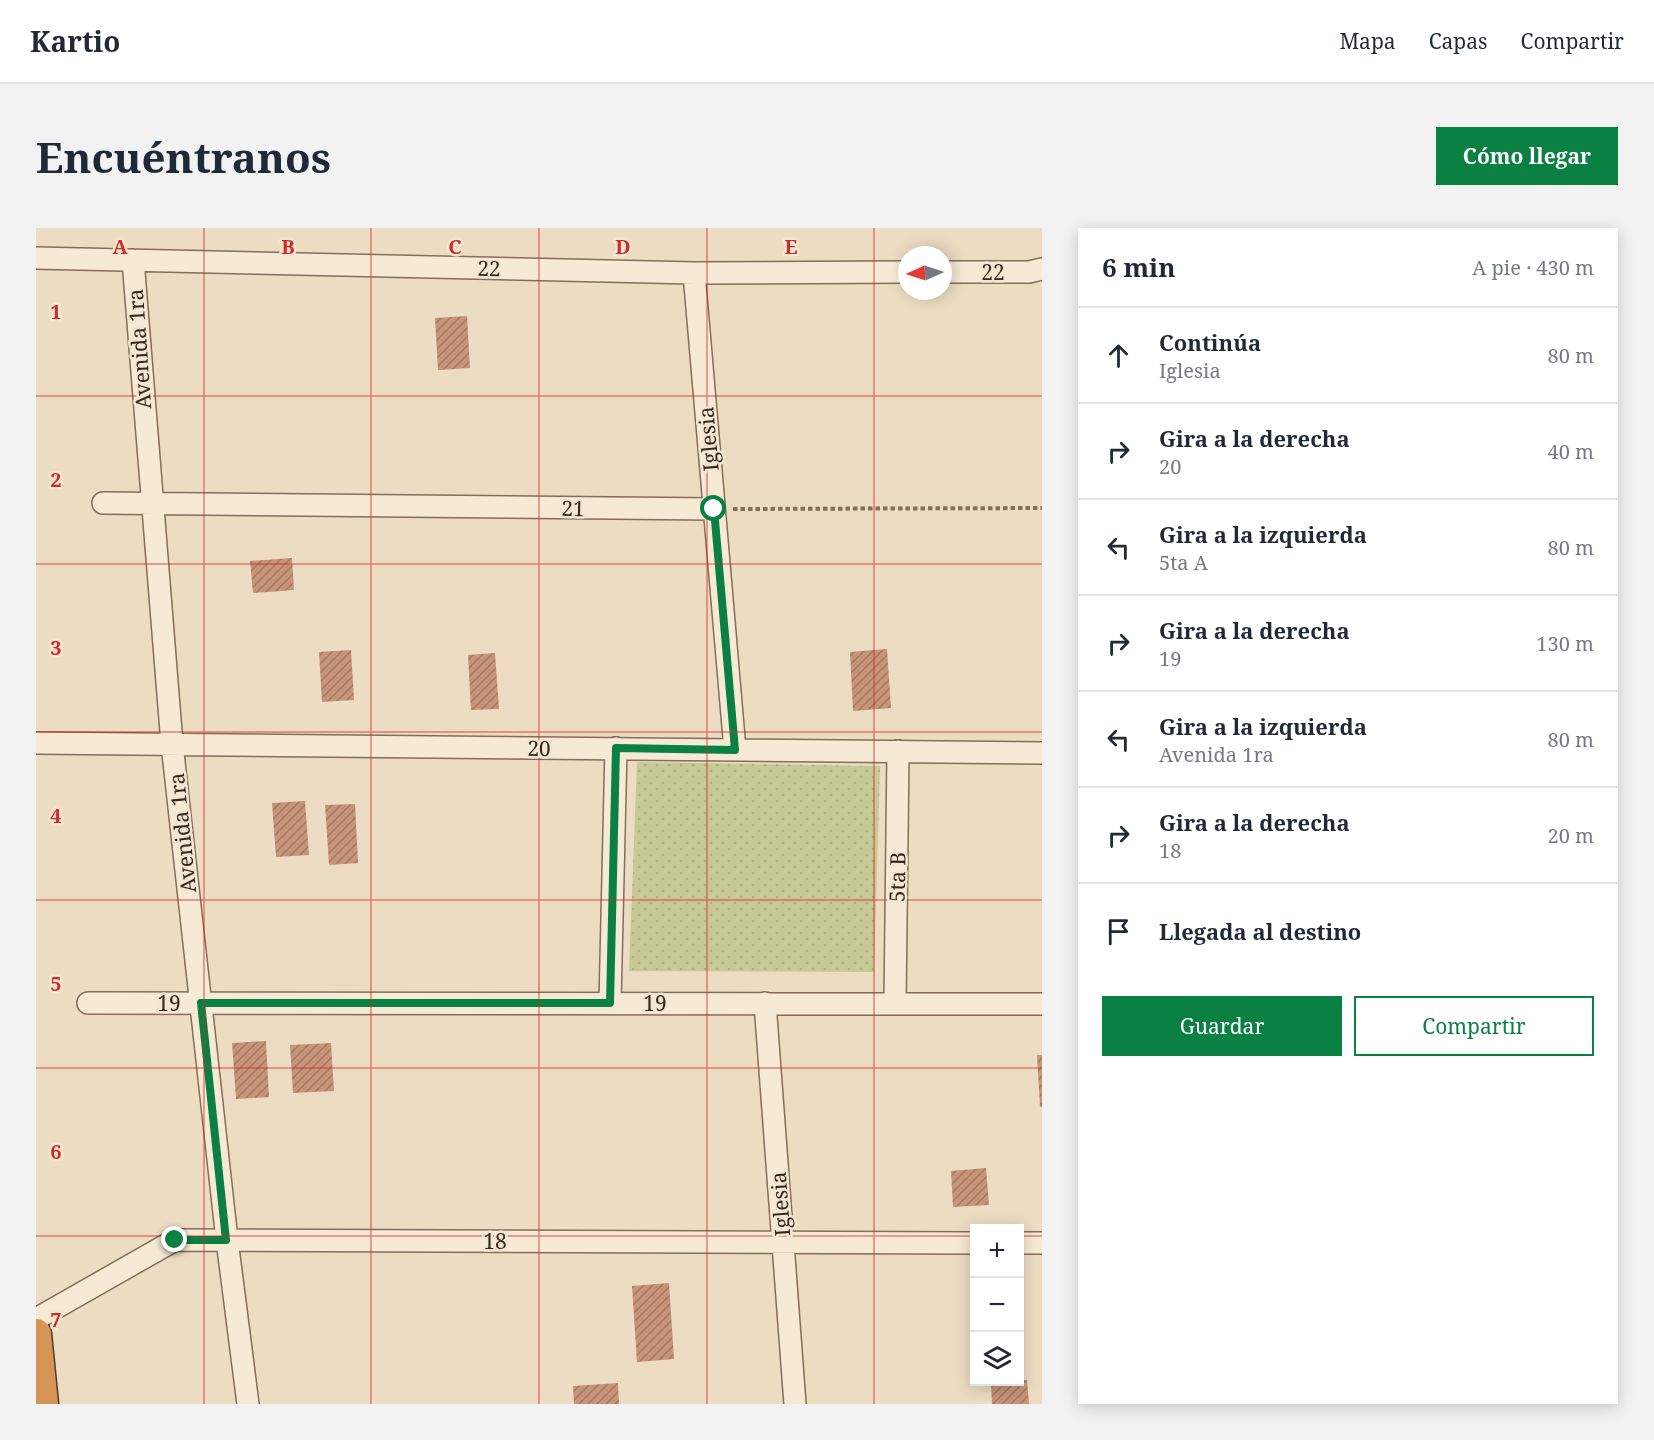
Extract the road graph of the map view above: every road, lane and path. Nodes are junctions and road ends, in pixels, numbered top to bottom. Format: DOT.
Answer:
graph roads {
  1 [pos="36,258"];
  2 [pos="133,260"];
  3 [pos="1042,269"];
  4 [pos="898,272"];
  5 [pos="952,272"];
  6 [pos="694,273"];
  7 [pos="103,503"];
  8 [pos="151,503"];
  9 [pos="1042,508"];
  10 [pos="714,509"];
  11 [pos="36,743"];
  12 [pos="172,744"];
  13 [pos="616,748"];
  14 [pos="735,750"];
  15 [pos="898,752"];
  16 [pos="1042,753"];
  17 [pos="88,1003"];
  18 [pos="201,1003"];
  19 [pos="610,1003"];
  20 [pos="765,1003"];
  21 [pos="895,1004"];
  22 [pos="1042,1004"];
  23 [pos="226,1240"];
  24 [pos="783,1242"];
  25 [pos="970,1243"];
  26 [pos="1024,1243"];
  27 [pos="1042,1243"];
  28 [pos="36,1319"];
  29 [pos="36,1334"];
  30 [pos="43,1404"];
  31 [pos="248,1404"];
  32 [pos="795,1404"];
  1 -- 2 [label="street, 22"];
  2 -- 6 [label="street, 22"];
  2 -- 8 [label="street, Avenida 1ra"];
  3 -- 5 [label="street, 22"];
  4 -- 6 [label="street, 22"];
  6 -- 10 [label="street, Iglesia"];
  7 -- 8 [label="street, 21"];
  8 -- 10 [label="street, 21"];
  8 -- 12 [label="street, Avenida 1ra"];
  9 -- 10 [label="path"];
  10 -- 14 [label="street, Iglesia"];
  11 -- 12 [label="street, 20"];
  12 -- 13 [label="street, 20"];
  12 -- 18 [label="street, Avenida 1ra"];
  13 -- 14 [label="street, 20"];
  13 -- 19 [label="street"];
  14 -- 15 [label="street, 20"];
  15 -- 16 [label="street, 20"];
  15 -- 21 [label="street, 5ta B"];
  17 -- 18 [label="street, 19"];
  18 -- 19 [label="street, 19"];
  18 -- 23 [label="street, Avenida 1ra"];
  19 -- 20 [label="street, 19"];
  20 -- 21 [label="street, 19"];
  20 -- 24 [label="street, Iglesia"];
  21 -- 22 [label="street, 19"];
  23 -- 24 [label="street, 18"];
  23 -- 28 [label="street, 18"];
  23 -- 31 [label="street, Avenida 1ra"];
  24 -- 25 [label="street, 18"];
  24 -- 32 [label="street, Iglesia"];
  26 -- 27 [label="street"];
  29 -- 30 [label="highway"];
}
